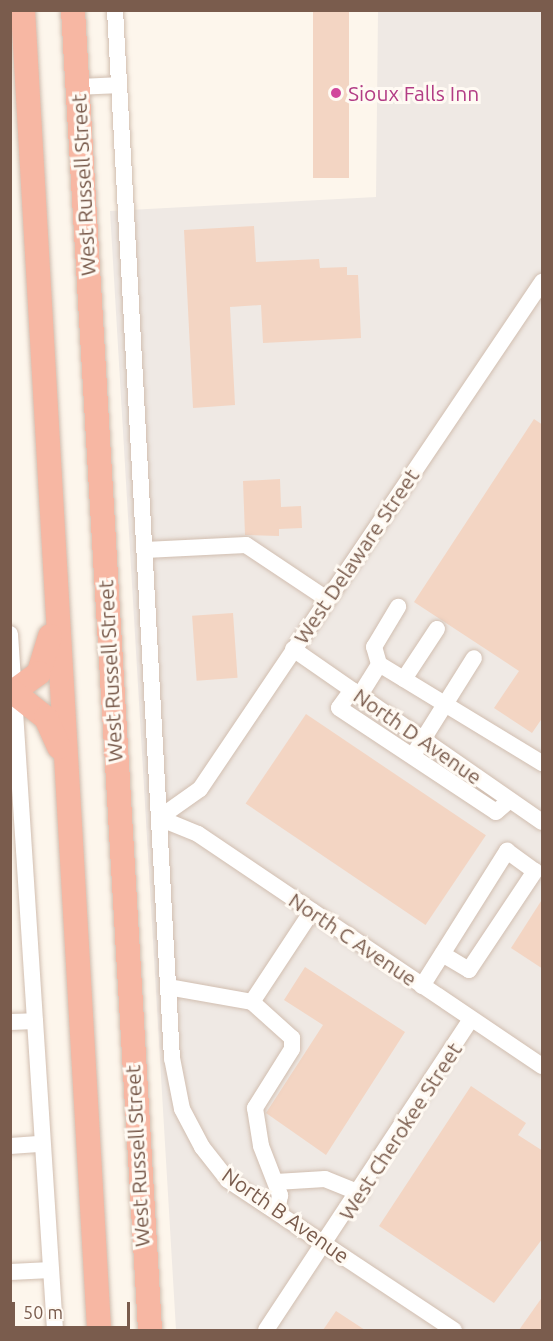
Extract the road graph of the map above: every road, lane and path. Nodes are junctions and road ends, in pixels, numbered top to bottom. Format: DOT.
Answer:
graph roads {
  1 [pos="23,10"];
  2 [pos="73,10"];
  3 [pos="115,10"];
  4 [pos="119,85"];
  5 [pos="77,87"];
  6 [pos="543,282"];
  7 [pos="145,550"];
  8 [pos="53,562"];
  9 [pos="327,599"];
  10 [pos="398,607"];
  11 [pos="437,629"];
  12 [pos="10,634"];
  13 [pos="293,649"];
  14 [pos="474,658"];
  15 [pos="379,664"];
  16 [pos="404,679"];
  17 [pos="12,691"];
  18 [pos="356,693"];
  19 [pos="446,704"];
  20 [pos="422,739"];
  21 [pos="412,756"];
  22 [pos="14,758"];
  23 [pos="543,763"];
  24 [pos="65,776"];
  25 [pos="510,800"];
  26 [pos="159,818"];
  27 [pos="542,820"];
  28 [pos="312,911"];
  29 [pos="442,954"];
  30 [pos="422,986"];
  31 [pos="168,987"];
  32 [pos="252,1002"];
  33 [pos="471,1019"];
  34 [pos="35,1021"];
  35 [pos="10,1022"];
  36 [pos="172,1058"];
  37 [pos="543,1066"];
  38 [pos="42,1144"];
  39 [pos="10,1146"];
  40 [pos="276,1182"];
  41 [pos="360,1193"];
  42 [pos="277,1212"];
  43 [pos="327,1245"];
  44 [pos="51,1270"];
  45 [pos="10,1272"];
  46 [pos="55,1330"];
  47 [pos="99,1330"];
  48 [pos="150,1330"];
  49 [pos="266,1330"];
  50 [pos="454,1330"];
  1 -- 8 [label="highway"];
  2 -- 5 [label="highway, West Russell Street"];
  3 -- 4 [label="street, West Russell Street"];
  4 -- 5 [label="street"];
  4 -- 7 [label="street, West Russell Street"];
  5 -- 48 [label="highway, West Russell Street"];
  6 -- 9 [label="street, West Delaware Street"];
  7 -- 9 [label="street"];
  7 -- 26 [label="street, West Russell Street"];
  8 -- 17 [label="highway"];
  8 -- 24 [label="highway"];
  9 -- 13 [label="street, West Delaware Street"];
  10 -- 15 [label="street"];
  11 -- 16 [label="street"];
  12 -- 17 [label="street"];
  13 -- 18 [label="street, North D Avenue"];
  13 -- 26 [label="street, West Delaware Street"];
  14 -- 19 [label="street"];
  15 -- 16 [label="street"];
  15 -- 18 [label="street"];
  16 -- 19 [label="street"];
  17 -- 22 [label="street"];
  17 -- 24 [label="highway"];
  18 -- 20 [label="street, North D Avenue"];
  18 -- 21 [label="street"];
  19 -- 20 [label="street"];
  19 -- 23 [label="street"];
  20 -- 21 [label="street"];
  20 -- 25 [label="street, North D Avenue"];
  21 -- 25 [label="street"];
  22 -- 34 [label="street"];
  24 -- 47 [label="highway"];
  25 -- 27 [label="street, North D Avenue"];
  26 -- 28 [label="street, North C Avenue"];
  26 -- 31 [label="street, West Russell Street"];
  28 -- 30 [label="street, North C Avenue"];
  28 -- 32 [label="street"];
  29 -- 29 [label="street"];
  29 -- 30 [label="street"];
  30 -- 33 [label="street, North C Avenue"];
  31 -- 32 [label="street"];
  31 -- 36 [label="street, West Russell Street"];
  32 -- 40 [label="street"];
  33 -- 37 [label="street, North C Avenue"];
  33 -- 41 [label="street, West Cherokee Street"];
  34 -- 35 [label="street"];
  34 -- 38 [label="street"];
  36 -- 42 [label="street, North B Avenue"];
  38 -- 39 [label="street"];
  38 -- 44 [label="street"];
  40 -- 41 [label="street"];
  40 -- 42 [label="street"];
  41 -- 43 [label="street, West Cherokee Street"];
  42 -- 43 [label="street, North B Avenue"];
  43 -- 49 [label="street, West Cherokee Street"];
  43 -- 50 [label="street, North B Avenue"];
  44 -- 45 [label="street"];
  44 -- 46 [label="street"];
}
